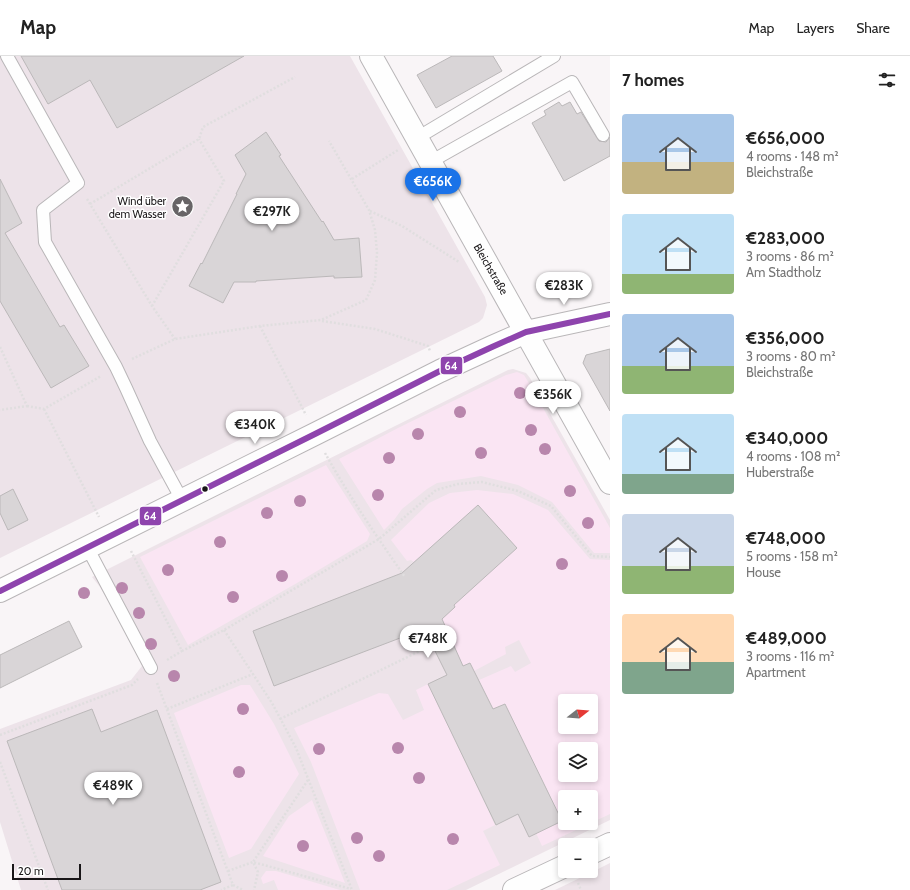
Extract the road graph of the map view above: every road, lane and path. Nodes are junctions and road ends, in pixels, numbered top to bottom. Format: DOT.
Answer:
graph roads {
  1 [pos="6,56"];
  2 [pos="371,56"];
  3 [pos="554,56"];
  4 [pos="295,77"];
  5 [pos="603,135"];
  6 [pos="417,138"];
  7 [pos="199,139"];
  8 [pos="329,141"];
  9 [pos="430,162"];
  10 [pos="352,179"];
  11 [pos="78,183"];
  12 [pos="90,204"];
  13 [pos="369,210"];
  14 [pos="490,267"];
  15 [pos="152,306"];
  16 [pos="610,314"];
  17 [pos="321,320"];
  18 [pos="526,332"];
  19 [pos="0,347"];
  20 [pos="440,371"];
  21 [pos="44,409"];
  22 [pos="0,410"];
  23 [pos="610,482"];
  24 [pos="182,500"];
  25 [pos="115,533"];
  26 [pos="87,547"];
  27 [pos="610,557"];
  28 [pos="0,591"];
  29 [pos="224,630"];
  30 [pos="422,650"];
  31 [pos="151,668"];
  32 [pos="253,674"];
  33 [pos="167,709"];
  34 [pos="280,719"];
  35 [pos="0,734"];
  36 [pos="0,762"];
  37 [pos="308,779"];
  38 [pos="610,844"];
  39 [pos="598,850"];
  40 [pos="253,862"];
  41 [pos="558,869"];
  42 [pos="228,871"];
  43 [pos="233,885"];
  44 [pos="48,890"];
  45 [pos="221,890"];
  46 [pos="243,890"];
  47 [pos="254,890"];
  48 [pos="352,890"];
  49 [pos="514,890"];
  1 -- 11 [label="lane"];
  2 -- 6 [label="main road, Bleichstraße"];
  3 -- 6 [label="lane"];
  4 -- 7 [label="path"];
  5 -- 9 [label="lane"];
  6 -- 9 [label="main road, Bleichstraße"];
  6 -- 10 [label="path"];
  7 -- 12 [label="path"];
  7 -- 15 [label="path"];
  8 -- 10 [label="path"];
  9 -- 14 [label="main road, Bleichstraße"];
  10 -- 13 [label="path"];
  11 -- 12 [label="path"];
  11 -- 24 [label="lane"];
  12 -- 15 [label="path"];
  13 -- 14 [label="path"];
  13 -- 17 [label="path"];
  14 -- 18 [label="main road, Bleichstraße"];
  15 -- 17 [label="path"];
  16 -- 18 [label="main road"];
  17 -- 20 [label="path"];
  18 -- 20 [label="main road"];
  18 -- 23 [label="main road, Bleichstraße"];
  19 -- 22 [label="path"];
  20 -- 24 [label="main road"];
  21 -- 25 [label="path"];
  24 -- 25 [label="main road"];
  25 -- 26 [label="main road"];
  25 -- 29 [label="path"];
  26 -- 28 [label="main road"];
  26 -- 31 [label="lane"];
  27 -- 29 [label="path"];
  29 -- 32 [label="path"];
  30 -- 34 [label="path"];
  31 -- 33 [label="path"];
  31 -- 35 [label="path"];
  32 -- 33 [label="path"];
  32 -- 34 [label="path"];
  33 -- 42 [label="path"];
  34 -- 37 [label="path"];
  36 -- 44 [label="path"];
  37 -- 40 [label="path"];
  37 -- 48 [label="path"];
  38 -- 39 [label="main road"];
  40 -- 42 [label="path"];
  40 -- 47 [label="path"];
  40 -- 48 [label="path"];
  41 -- 49 [label="main road"];
  42 -- 43 [label="path"];
  43 -- 45 [label="path"];
  43 -- 46 [label="path"];
}
